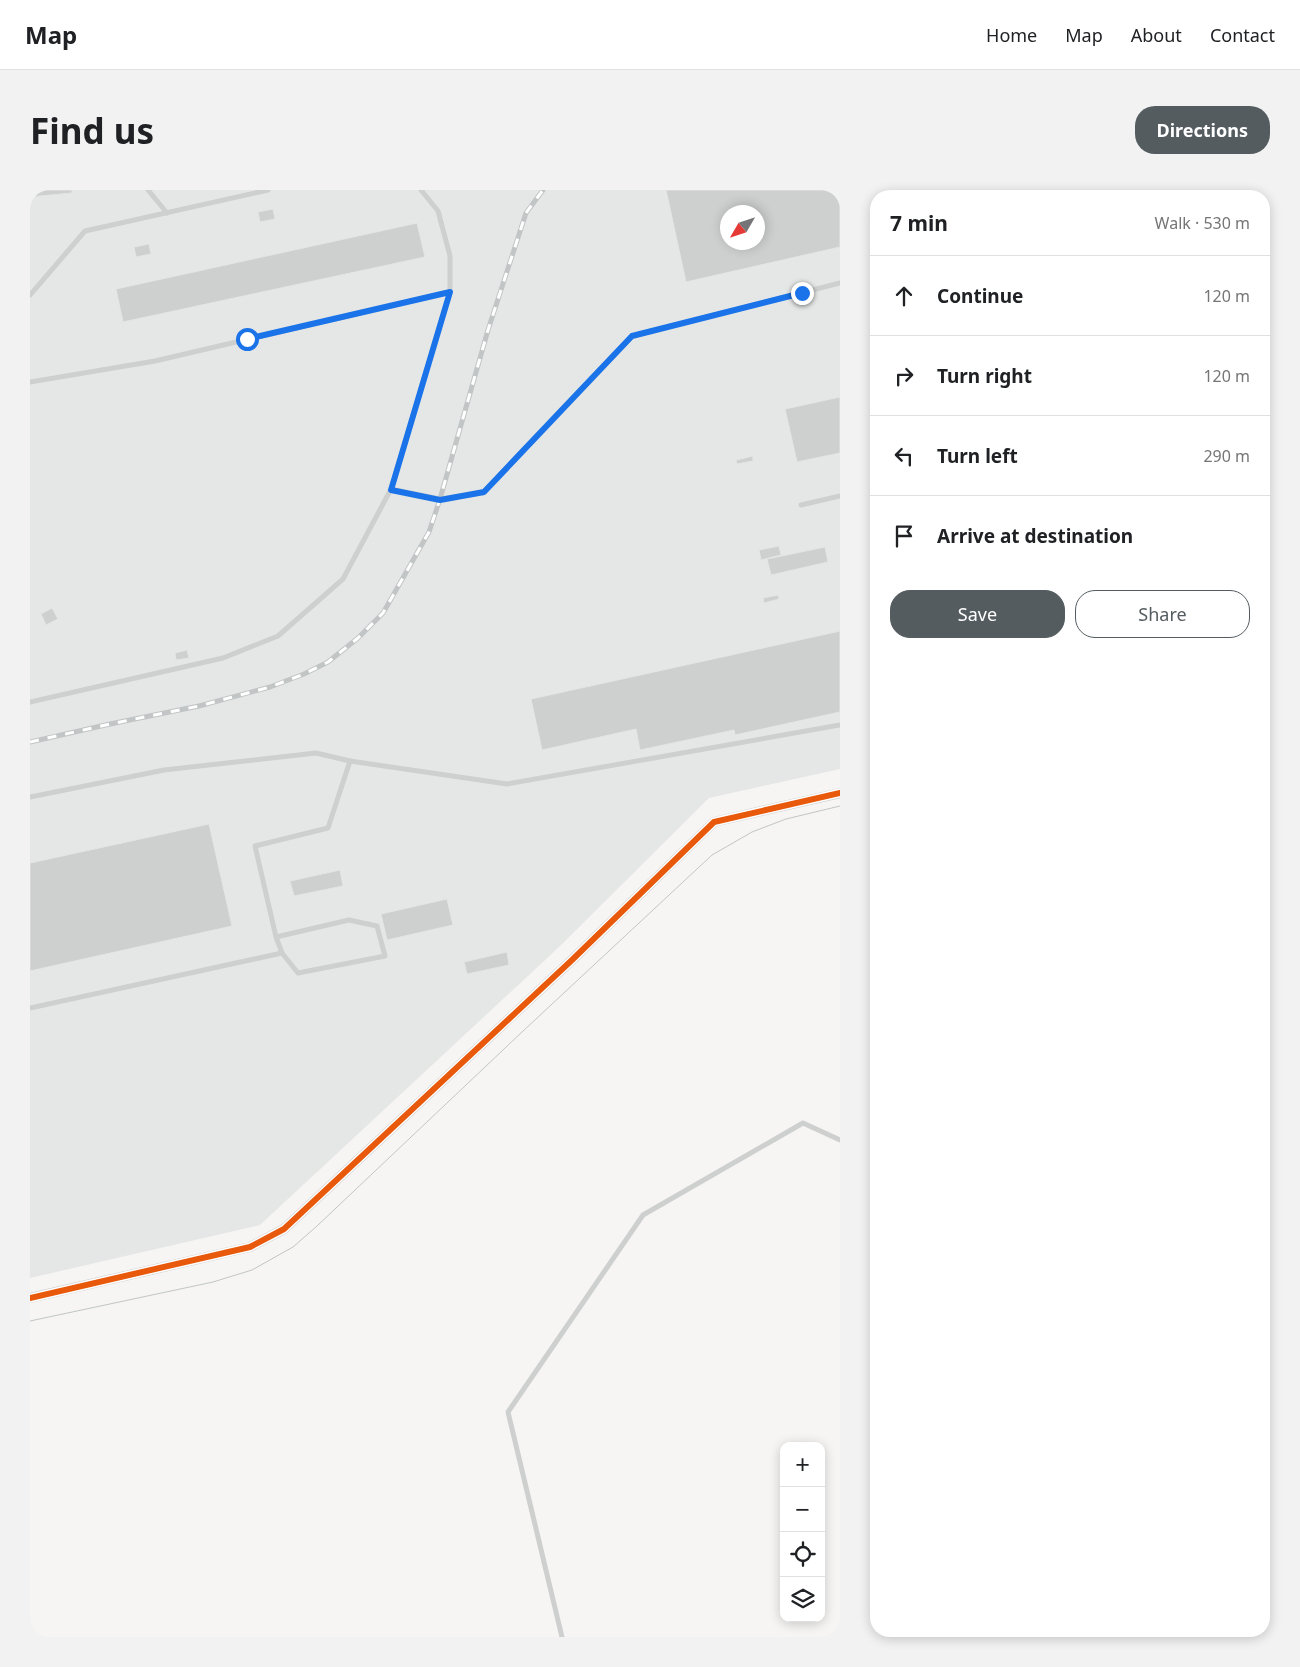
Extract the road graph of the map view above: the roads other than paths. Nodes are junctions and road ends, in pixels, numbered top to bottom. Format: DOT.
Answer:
graph roads {
  1 [pos="148,190"];
  2 [pos="268,190"];
  3 [pos="421,190"];
  4 [pos="167,213"];
  5 [pos="840,283"];
  6 [pos="450,292"];
  7 [pos="30,296"];
  8 [pos="30,382"];
  9 [pos="391,490"];
  10 [pos="840,496"];
  11 [pos="801,505"];
  12 [pos="30,702"];
  13 [pos="840,725"];
  14 [pos="350,761"];
  15 [pos="840,793"];
  16 [pos="30,797"];
  17 [pos="276,937"];
  18 [pos="282,953"];
  19 [pos="30,1008"];
  20 [pos="840,1140"];
  21 [pos="30,1298"];
  22 [pos="562,1637"];
  1 -- 4 [label="lane"];
  2 -- 4 [label="lane"];
  3 -- 6 [label="lane"];
  4 -- 7 [label="lane"];
  5 -- 9 [label="lane"];
  6 -- 8 [label="lane"];
  6 -- 9 [label="lane"];
  9 -- 12 [label="lane"];
  10 -- 11 [label="lane"];
  13 -- 14 [label="lane"];
  14 -- 16 [label="lane"];
  14 -- 17 [label="lane"];
  15 -- 21 [label="street"];
  17 -- 18 [label="lane"];
  17 -- 18 [label="lane"];
  18 -- 19 [label="lane"];
  20 -- 22 [label="lane"];
}
